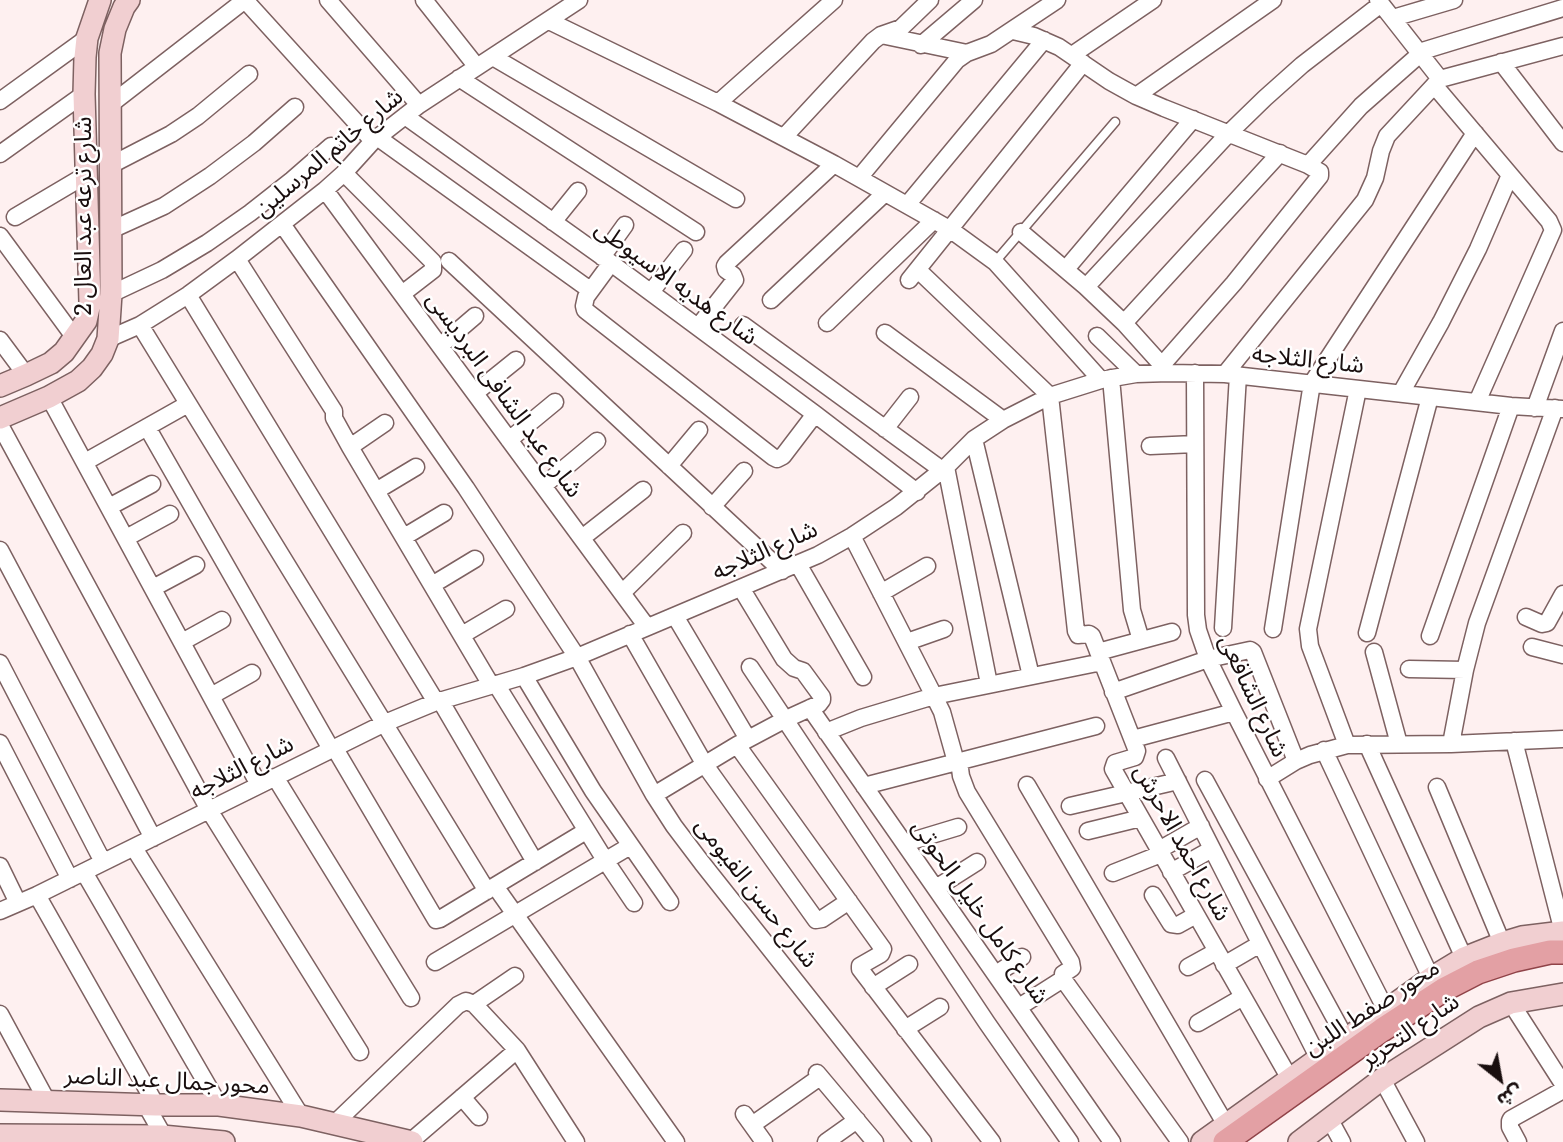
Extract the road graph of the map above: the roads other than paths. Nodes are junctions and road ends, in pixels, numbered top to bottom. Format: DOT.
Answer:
graph roads {
  1 [pos="100,0"];
  2 [pos="129,0"];
  3 [pos="245,0"];
  4 [pos="328,0"];
  5 [pos="424,0"];
  6 [pos="579,0"];
  7 [pos="834,0"];
  8 [pos="930,0"];
  9 [pos="974,0"];
  10 [pos="1057,0"];
  11 [pos="1153,0"];
  12 [pos="1273,0"];
  13 [pos="1454,0"];
  14 [pos="1380,2"];
  15 [pos="1563,8"];
  16 [pos="1393,18"];
  17 [pos="549,21"];
  18 [pos="1013,31"];
  19 [pos="881,35"];
  20 [pos="87,38"];
  21 [pos="1044,40"];
  22 [pos="921,45"];
  23 [pos="1563,46"];
  24 [pos="1420,53"];
  25 [pos="967,54"];
  26 [pos="493,57"];
  27 [pos="1077,59"];
  28 [pos="1501,62"];
  29 [pos="477,67"];
  30 [pos="249,74"];
  31 [pos="459,78"];
  32 [pos="1437,82"];
  33 [pos="84,94"];
  34 [pos="1136,96"];
  35 [pos="0,101"];
  36 [pos="718,103"];
  37 [pos="111,104"];
  38 [pos="419,105"];
  39 [pos="295,107"];
  40 [pos="405,116"];
  41 [pos="1193,119"];
  42 [pos="1115,122"];
  43 [pos="1229,133"];
  44 [pos="1475,133"];
  45 [pos="784,137"];
  46 [pos="375,139"];
  47 [pos="1563,143"];
  48 [pos="331,146"];
  49 [pos="0,153"];
  50 [pos="1280,153"];
  51 [pos="111,164"];
  52 [pos="834,164"];
  53 [pos="1315,169"];
  54 [pos="344,173"];
  55 [pos="86,175"];
  56 [pos="1510,175"];
  57 [pos="859,178"];
  58 [pos="325,190"];
  59 [pos="578,191"];
  60 [pos="885,193"];
  61 [pos="736,199"];
  62 [pos="907,205"];
  63 [pos="15,217"];
  64 [pos="934,220"];
  65 [pos="553,222"];
  66 [pos="282,224"];
  67 [pos="625,225"];
  68 [pos="111,230"];
  69 [pos="951,230"];
  70 [pos="696,232"];
  71 [pos="1021,232"];
  72 [pos="0,236"];
  73 [pos="684,250"];
  74 [pos="237,259"];
  75 [pos="606,260"];
  76 [pos="449,261"];
  77 [pos="995,262"];
  78 [pos="1066,268"];
  79 [pos="1086,286"];
  80 [pos="590,290"];
  81 [pos="651,292"];
  82 [pos="111,294"];
  83 [pos="401,294"];
  84 [pos="188,295"];
  85 [pos="771,300"];
  86 [pos="475,316"];
  87 [pos="827,323"];
  88 [pos="1124,324"];
  89 [pos="141,325"];
  90 [pos="743,325"];
  91 [pos="698,327"];
  92 [pos="1563,331"];
  93 [pos="886,333"];
  94 [pos="1097,336"];
  95 [pos="75,338"];
  96 [pos="108,339"];
  97 [pos="0,340"];
  98 [pos="440,346"];
  99 [pos="516,360"];
  100 [pos="51,363"];
  101 [pos="1166,369"];
  102 [pos="1195,373"];
  103 [pos="1136,374"];
  104 [pos="1231,374"];
  105 [pos="26,376"];
  106 [pos="1106,379"];
  107 [pos="1312,383"];
  108 [pos="0,386"];
  109 [pos="1358,388"];
  110 [pos="58,393"];
  111 [pos="475,393"];
  112 [pos="1401,393"];
  113 [pos="1050,396"];
  114 [pos="910,397"];
  115 [pos="1430,397"];
  116 [pos="555,402"];
  117 [pos="1477,402"];
  118 [pos="188,404"];
  119 [pos="1511,406"];
  120 [pos="1535,408"];
  121 [pos="1559,409"];
  122 [pos="815,414"];
  123 [pos="0,418"];
  124 [pos="1003,420"];
  125 [pos="386,423"];
  126 [pos="0,425"];
  127 [pos="147,427"];
  128 [pos="885,429"];
  129 [pos="699,430"];
  130 [pos="975,439"];
  131 [pos="509,440"];
  132 [pos="597,441"];
  133 [pos="1195,444"];
  134 [pos="1150,446"];
  135 [pos="350,447"];
  136 [pos="85,462"];
  137 [pos="669,466"];
  138 [pos="416,467"];
  139 [pos="944,469"];
  140 [pos="744,471"];
  141 [pos="152,484"];
  142 [pos="543,486"];
  143 [pos="643,490"];
  144 [pos="376,491"];
  145 [pos="917,492"];
  146 [pos="109,507"];
  147 [pos="712,507"];
  148 [pos="444,513"];
  149 [pos="170,514"];
  150 [pos="683,533"];
  151 [pos="852,536"];
  152 [pos="404,537"];
  153 [pos="126,538"];
  154 [pos="582,538"];
  155 [pos="0,550"];
  156 [pos="475,559"];
  157 [pos="798,564"];
  158 [pos="196,565"];
  159 [pos="927,566"];
  160 [pos="782,571"];
  161 [pos="432,585"];
  162 [pos="153,588"];
  163 [pos="741,588"];
  164 [pos="622,593"];
  165 [pos="881,593"];
  166 [pos="1563,594"];
  167 [pos="506,609"];
  168 [pos="675,616"];
  169 [pos="1526,617"];
  170 [pos="222,620"];
  171 [pos="647,627"];
  172 [pos="1223,628"];
  173 [pos="944,629"];
  174 [pos="1273,629"];
  175 [pos="1172,632"];
  176 [pos="1367,633"];
  177 [pos="629,634"];
  178 [pos="462,635"];
  179 [pos="1430,636"];
  180 [pos="1141,640"];
  181 [pos="182,642"];
  182 [pos="907,642"];
  183 [pos="1532,647"];
  184 [pos="1374,652"];
  185 [pos="1563,655"];
  186 [pos="577,657"];
  187 [pos="1100,657"];
  188 [pos="1208,659"];
  189 [pos="0,663"];
  190 [pos="750,667"];
  191 [pos="1409,669"];
  192 [pos="1465,670"];
  193 [pos="252,673"];
  194 [pos="524,676"];
  195 [pos="1031,676"];
  196 [pos="863,677"];
  197 [pos="989,684"];
  198 [pos="494,685"];
  199 [pos="1113,692"];
  200 [pos="211,696"];
  201 [pos="934,696"];
  202 [pos="438,701"];
  203 [pos="810,708"];
  204 [pos="1234,712"];
  205 [pos="784,720"];
  206 [pos="385,723"];
  207 [pos="1096,726"];
  208 [pos="826,732"];
  209 [pos="1133,739"];
  210 [pos="1563,739"];
  211 [pos="1514,741"];
  212 [pos="743,742"];
  213 [pos="0,743"];
  214 [pos="1367,744"];
  215 [pos="1399,744"];
  216 [pos="1451,744"];
  217 [pos="1347,746"];
  218 [pos="332,748"];
  219 [pos="1324,750"];
  220 [pos="1166,758"];
  221 [pos="1296,761"];
  222 [pos="958,762"];
  223 [pos="705,765"];
  224 [pos="275,777"];
  225 [pos="1267,779"];
  226 [pos="1205,780"];
  227 [pos="1178,781"];
  228 [pos="259,785"];
  229 [pos="1027,785"];
  230 [pos="864,786"];
  231 [pos="1437,787"];
  232 [pos="1126,792"];
  233 [pos="654,796"];
  234 [pos="1070,806"];
  235 [pos="209,810"];
  236 [pos="1141,818"];
  237 [pos="1201,826"];
  238 [pos="958,827"];
  239 [pos="586,831"];
  240 [pos="1088,831"];
  241 [pos="153,838"];
  242 [pos="905,843"];
  243 [pos="630,846"];
  244 [pos="134,848"];
  245 [pos="1212,849"];
  246 [pos="1160,852"];
  247 [pos="605,860"];
  248 [pos="103,862"];
  249 [pos="535,862"];
  250 [pos="976,862"];
  251 [pos="0,866"];
  252 [pos="1171,872"];
  253 [pos="1113,873"];
  254 [pos="77,875"];
  255 [pos="936,888"];
  256 [pos="491,889"];
  257 [pos="37,895"];
  258 [pos="1153,895"];
  259 [pos="849,901"];
  260 [pos="670,902"];
  261 [pos="18,903"];
  262 [pos="634,904"];
  263 [pos="0,911"];
  264 [pos="515,914"];
  265 [pos="1196,915"];
  266 [pos="1563,932"];
  267 [pos="1502,943"];
  268 [pos="1260,944"];
  269 [pos="1563,952"];
  270 [pos="1022,957"];
  271 [pos="1221,958"];
  272 [pos="1464,958"];
  273 [pos="1563,961"];
  274 [pos="435,962"];
  275 [pos="909,964"];
  276 [pos="1188,967"];
  277 [pos="996,974"];
  278 [pos="515,976"];
  279 [pos="1431,978"];
  280 [pos="1063,979"];
  281 [pos="873,987"];
  282 [pos="1563,994"];
  283 [pos="1243,997"];
  284 [pos="411,998"];
  285 [pos="1511,1003"];
  286 [pos="474,1004"];
  287 [pos="940,1007"];
  288 [pos="1019,1007"];
  289 [pos="1386,1010"];
  290 [pos="0,1014"];
  291 [pos="1198,1023"];
  292 [pos="905,1029"];
  293 [pos="1346,1039"];
  294 [pos="517,1050"];
  295 [pos="360,1052"];
  296 [pos="1318,1059"];
  297 [pos="1290,1079"];
  298 [pos="1382,1079"];
  299 [pos="1563,1084"];
  300 [pos="1563,1090"];
  301 [pos="462,1097"];
  302 [pos="0,1100"];
  303 [pos="47,1101"];
  304 [pos="151,1105"];
  305 [pos="219,1105"];
  306 [pos="300,1116"];
  307 [pos="479,1117"];
  308 [pos="857,1120"];
  309 [pos="1329,1120"];
  310 [pos="334,1124"];
  311 [pos="0,1135"];
  312 [pos="1230,1137"];
  313 [pos="77,1139"];
  314 [pos="164,1139"];
  315 [pos="224,1142"];
  316 [pos="411,1142"];
  317 [pos="576,1142"];
  318 [pos="676,1142"];
  319 [pos="764,1142"];
  320 [pos="826,1142"];
  321 [pos="875,1142"];
  322 [pos="923,1142"];
  323 [pos="992,1142"];
  324 [pos="1070,1142"];
  325 [pos="1112,1142"];
  326 [pos="1180,1142"];
  327 [pos="1202,1142"];
  328 [pos="1299,1142"];
  329 [pos="1342,1142"];
  330 [pos="1416,1142"];
  331 [pos="1518,1142"];
  1 -- 20 [label="street, شارع ترعه عبد العال 2"];
  2 -- 37 [label="street, شارع ترعه عبد العال 2"];
  3 -- 37 [label="street"];
  3 -- 46 [label="street"];
  4 -- 38 [label="street"];
  5 -- 29 [label="street"];
  6 -- 17 [label="street, شارع خاتم المرسلين"];
  7 -- 36 [label="street"];
  8 -- 19 [label="street"];
  9 -- 22 [label="street"];
  10 -- 18 [label="street"];
  11 -- 27 [label="street"];
  12 -- 34 [label="street"];
  13 -- 16 [label="street"];
  14 -- 16 [label="street"];
  14 -- 43 [label="street"];
  15 -- 24 [label="street"];
  16 -- 24 [label="street"];
  17 -- 26 [label="street, شارع خاتم المرسلين"];
  17 -- 36 [label="street"];
  18 -- 21 [label="street"];
  18 -- 25 [label="street"];
  19 -- 22 [label="street"];
  19 -- 45 [label="street"];
  20 -- 33 [label="street, شارع ترعه عبد العال 2"];
  20 -- 35 [label="street"];
  21 -- 27 [label="street"];
  21 -- 62 [label="street"];
  22 -- 25 [label="street"];
  23 -- 28 [label="street"];
  24 -- 32 [label="street"];
  24 -- 53 [label="street"];
  25 -- 57 [label="street"];
  26 -- 29 [label="street, شارع خاتم المرسلين"];
  26 -- 61 [label="street"];
  27 -- 34 [label="street"];
  27 -- 69 [label="street"];
  28 -- 32 [label="street"];
  28 -- 47 [label="street"];
  29 -- 31 [label="street, شارع خاتم المرسلين"];
  30 -- 51 [label="street"];
  31 -- 38 [label="street, شارع خاتم المرسلين"];
  31 -- 70 [label="street"];
  32 -- 44 [label="street"];
  32 -- 104 [label="street"];
  33 -- 49 [label="street"];
  33 -- 55 [label="street, شارع ترعه عبد العال 2"];
  34 -- 41 [label="street"];
  36 -- 45 [label="street"];
  37 -- 51 [label="street, شارع ترعه عبد العال 2"];
  38 -- 40 [label="street, شارع خاتم المرسلين"];
  39 -- 68 [label="street"];
  40 -- 46 [label="street, شارع خاتم المرسلين"];
  40 -- 65 [label="street, شارع هديه الاسيوطى"];
  41 -- 43 [label="street"];
  41 -- 78 [label="street"];
  42 -- 71 [label="lane"];
  43 -- 50 [label="street"];
  43 -- 79 [label="street"];
  44 -- 56 [label="street"];
  44 -- 107 [label="street"];
  45 -- 52 [label="street"];
  46 -- 54 [label="street, شارع خاتم المرسلين"];
  46 -- 80 [label="street"];
  48 -- 82 [label="street"];
  50 -- 53 [label="street"];
  50 -- 88 [label="street"];
  51 -- 68 [label="street, شارع ترعه عبد العال 2"];
  52 -- 57 [label="street"];
  52 -- 91 [label="street"];
  53 -- 101 [label="street"];
  54 -- 58 [label="street, شارع خاتم المرسلين"];
  54 -- 83 [label="street"];
  55 -- 63 [label="street"];
  55 -- 95 [label="street, شارع ترعه عبد العال 2"];
  56 -- 112 [label="street"];
  56 -- 117 [label="street"];
  57 -- 60 [label="street"];
  58 -- 66 [label="street, شارع خاتم المرسلين"];
  58 -- 83 [label="street, شارع عبد الشافى البرديسى"];
  59 -- 65 [label="street"];
  60 -- 62 [label="street"];
  60 -- 85 [label="street"];
  62 -- 64 [label="street"];
  64 -- 69 [label="street"];
  64 -- 87 [label="street"];
  65 -- 75 [label="street, شارع هديه الاسيوطى"];
  66 -- 74 [label="street, شارع خاتم المرسلين"];
  66 -- 186 [label="street, شارع حسن الفيومى"];
  67 -- 75 [label="street"];
  68 -- 82 [label="street, شارع ترعه عبد العال 2"];
  69 -- 77 [label="street"];
  69 -- 113 [label="street"];
  71 -- 77 [label="lane"];
  71 -- 78 [label="street"];
  72 -- 95 [label="street"];
  73 -- 81 [label="street"];
  74 -- 84 [label="street, شارع خاتم المرسلين"];
  74 -- 135 [label="street"];
  75 -- 80 [label="street"];
  75 -- 81 [label="street, شارع هديه الاسيوطى"];
  76 -- 137 [label="street"];
  77 -- 106 [label="street"];
  78 -- 79 [label="street"];
  79 -- 88 [label="street"];
  80 -- 122 [label="street"];
  81 -- 91 [label="street, شارع هديه الاسيوطى"];
  82 -- 96 [label="street, شارع ترعه عبد العال 2"];
  83 -- 98 [label="street, شارع عبد الشافى البرديسى"];
  84 -- 89 [label="street, شارع خاتم المرسلين"];
  84 -- 202 [label="street"];
  86 -- 98 [label="street"];
  88 -- 101 [label="street"];
  89 -- 96 [label="street, شارع خاتم المرسلين"];
  89 -- 118 [label="street"];
  90 -- 128 [label="street"];
  91 -- 122 [label="street, شارع هديه الاسيوطى"];
  92 -- 120 [label="street"];
  93 -- 124 [label="street"];
  94 -- 103 [label="street"];
  95 -- 100 [label="street, شارع ترعه عبد العال 2"];
  96 -- 110 [label="street, شارع ترعه عبد العال 2"];
  97 -- 105 [label="street"];
  98 -- 111 [label="street, شارع عبد الشافى البرديسى"];
  99 -- 111 [label="street"];
  100 -- 105 [label="street, شارع ترعه عبد العال 2"];
  100 -- 110 [label="street"];
  101 -- 102 [label="street, شارع الثلاجه"];
  101 -- 103 [label="street, شارع الثلاجه"];
  102 -- 104 [label="street, شارع الثلاجه"];
  102 -- 133 [label="street, شارع الشافعى"];
  103 -- 106 [label="street, شارع الثلاجه"];
  104 -- 107 [label="street, شارع الثلاجه"];
  104 -- 172 [label="street"];
  105 -- 108 [label="street, شارع ترعه عبد العال 2"];
  106 -- 113 [label="street, شارع الثلاجه"];
  106 -- 180 [label="street"];
  107 -- 109 [label="street, شارع الثلاجه"];
  107 -- 174 [label="street"];
  109 -- 112 [label="street, شارع الثلاجه"];
  109 -- 217 [label="street"];
  110 -- 123 [label="street, شارع ترعه عبد العال 2"];
  110 -- 136 [label="street"];
  111 -- 131 [label="street, شارع عبد الشافى البرديسى"];
  112 -- 115 [label="street, شارع الثلاجه"];
  113 -- 124 [label="street, شارع الثلاجه"];
  113 -- 187 [label="street, شارع احمد الاحرش"];
  114 -- 128 [label="street"];
  115 -- 117 [label="street, شارع الثلاجه"];
  115 -- 176 [label="street"];
  116 -- 131 [label="street"];
  117 -- 119 [label="street, شارع الثلاجه"];
  118 -- 127 [label="street"];
  118 -- 206 [label="street"];
  119 -- 120 [label="street, شارع الثلاجه"];
  119 -- 179 [label="street"];
  120 -- 121 [label="street, شارع الثلاجه"];
  121 -- 192 [label="street"];
  122 -- 145 [label="street, شارع هديه الاسيوطى"];
  124 -- 130 [label="street, شارع الثلاجه"];
  125 -- 135 [label="street"];
  126 -- 235 [label="street"];
  127 -- 136 [label="street"];
  127 -- 218 [label="street"];
  128 -- 139 [label="street"];
  129 -- 137 [label="street"];
  130 -- 139 [label="street, شارع الثلاجه"];
  130 -- 195 [label="street"];
  131 -- 142 [label="street, شارع عبد الشافى البرديسى"];
  132 -- 142 [label="street"];
  133 -- 134 [label="street"];
  133 -- 188 [label="street, شارع الشافعى"];
  135 -- 144 [label="street"];
  136 -- 146 [label="street"];
  137 -- 147 [label="street"];
  138 -- 144 [label="street"];
  139 -- 145 [label="street, شارع الثلاجه"];
  139 -- 197 [label="street"];
  140 -- 147 [label="street"];
  141 -- 146 [label="street"];
  142 -- 154 [label="street, شارع عبد الشافى البرديسى"];
  143 -- 154 [label="street"];
  144 -- 152 [label="street"];
  145 -- 151 [label="street, شارع الثلاجه"];
  146 -- 153 [label="street"];
  147 -- 160 [label="street"];
  148 -- 152 [label="street"];
  149 -- 153 [label="street"];
  150 -- 164 [label="street"];
  151 -- 157 [label="street, شارع الثلاجه"];
  151 -- 165 [label="street"];
  152 -- 161 [label="street"];
  153 -- 162 [label="street"];
  154 -- 164 [label="street, شارع عبد الشافى البرديسى"];
  155 -- 241 [label="street"];
  156 -- 161 [label="street"];
  157 -- 160 [label="street, شارع الثلاجه"];
  157 -- 196 [label="street"];
  158 -- 162 [label="street"];
  159 -- 165 [label="street"];
  160 -- 163 [label="street, شارع الثلاجه"];
  161 -- 178 [label="street"];
  162 -- 181 [label="street"];
  163 -- 168 [label="street, شارع الثلاجه"];
  163 -- 203 [label="street"];
  164 -- 171 [label="street, شارع عبد الشافى البرديسى"];
  165 -- 182 [label="street"];
  166 -- 169 [label="street"];
  167 -- 178 [label="street"];
  168 -- 171 [label="street, شارع الثلاجه"];
  168 -- 212 [label="street"];
  170 -- 181 [label="street"];
  171 -- 177 [label="street, شارع الثلاجه"];
  173 -- 182 [label="street"];
  175 -- 180 [label="street"];
  177 -- 186 [label="street, شارع الثلاجه"];
  177 -- 223 [label="street"];
  178 -- 198 [label="street"];
  180 -- 187 [label="street"];
  181 -- 200 [label="street"];
  182 -- 201 [label="street"];
  183 -- 185 [label="street"];
  184 -- 215 [label="street"];
  186 -- 194 [label="street, شارع الثلاجه"];
  186 -- 233 [label="street, شارع حسن الفيومى"];
  187 -- 195 [label="street"];
  187 -- 199 [label="street, شارع احمد الاحرش"];
  188 -- 199 [label="street"];
  188 -- 204 [label="street, شارع الشافعى"];
  188 -- 221 [label="street"];
  189 -- 248 [label="street"];
  190 -- 205 [label="street"];
  191 -- 192 [label="street"];
  192 -- 216 [label="street"];
  193 -- 200 [label="street"];
  194 -- 198 [label="street, شارع الثلاجه"];
  194 -- 243 [label="street"];
  195 -- 197 [label="street"];
  197 -- 201 [label="street"];
  198 -- 202 [label="street, شارع الثلاجه"];
  198 -- 239 [label="street"];
  199 -- 209 [label="street, شارع احمد الاحرش"];
  200 -- 228 [label="street"];
  201 -- 208 [label="street"];
  201 -- 222 [label="street"];
  202 -- 206 [label="street, شارع الثلاجه"];
  202 -- 249 [label="street"];
  203 -- 205 [label="street"];
  203 -- 208 [label="street, شارع كامل خليل الحوتى"];
  204 -- 209 [label="street"];
  204 -- 225 [label="street, شارع الشافعى"];
  205 -- 212 [label="street"];
  205 -- 324 [label="street"];
  206 -- 218 [label="street, شارع الثلاجه"];
  206 -- 256 [label="street"];
  207 -- 222 [label="street"];
  208 -- 230 [label="street, شارع كامل خليل الحوتى"];
  209 -- 232 [label="street, شارع احمد الاحرش"];
  210 -- 211 [label="street"];
  211 -- 216 [label="street"];
  211 -- 266 [label="street"];
  212 -- 223 [label="street"];
  212 -- 259 [label="street"];
  213 -- 254 [label="street"];
  214 -- 215 [label="street"];
  214 -- 217 [label="street"];
  214 -- 272 [label="street"];
  215 -- 216 [label="street"];
  217 -- 219 [label="street"];
  218 -- 224 [label="street, شارع الثلاجه"];
  218 -- 256 [label="street"];
  219 -- 221 [label="street"];
  219 -- 279 [label="street"];
  220 -- 227 [label="street"];
  221 -- 225 [label="street"];
  222 -- 230 [label="street"];
  222 -- 280 [label="street"];
  223 -- 233 [label="street"];
  223 -- 259 [label="street"];
  224 -- 228 [label="street, شارع الثلاجه"];
  224 -- 284 [label="street"];
  225 -- 289 [label="street, شارع الشافعى"];
  226 -- 293 [label="street"];
  227 -- 232 [label="street"];
  227 -- 237 [label="street"];
  228 -- 235 [label="street, شارع الثلاجه"];
  229 -- 312 [label="street"];
  230 -- 242 [label="street, شارع كامل خليل الحوتى"];
  231 -- 267 [label="street"];
  232 -- 234 [label="street"];
  232 -- 236 [label="street, شارع احمد الاحرش"];
  233 -- 322 [label="street, شارع حسن الفيومى"];
  235 -- 241 [label="street, شارع الثلاجه"];
  235 -- 295 [label="street"];
  236 -- 240 [label="street"];
  236 -- 246 [label="street, شارع احمد الاحرش"];
  237 -- 245 [label="street"];
  237 -- 246 [label="street"];
  238 -- 242 [label="street"];
  239 -- 247 [label="street"];
  239 -- 249 [label="street"];
  241 -- 244 [label="street, شارع الثلاجه"];
  242 -- 255 [label="street, شارع كامل خليل الحوتى"];
  243 -- 247 [label="street"];
  243 -- 260 [label="street"];
  244 -- 248 [label="street, شارع الثلاجه"];
  244 -- 306 [label="street"];
  245 -- 252 [label="street"];
  245 -- 268 [label="street"];
  246 -- 252 [label="street, شارع احمد الاحرش"];
  246 -- 253 [label="street"];
  247 -- 262 [label="street"];
  247 -- 264 [label="street"];
  248 -- 254 [label="street, شارع الثلاجه"];
  249 -- 256 [label="street"];
  250 -- 255 [label="street"];
  251 -- 261 [label="street"];
  252 -- 265 [label="street, شارع احمد الاحرش"];
  254 -- 257 [label="street, شارع الثلاجه"];
  254 -- 305 [label="street"];
  255 -- 277 [label="street, شارع كامل خليل الحوتى"];
  256 -- 264 [label="street"];
  257 -- 261 [label="street, شارع الثلاجه"];
  257 -- 304 [label="street"];
  258 -- 265 [label="street"];
  259 -- 281 [label="street"];
  261 -- 263 [label="street, شارع الثلاجه"];
  264 -- 274 [label="street"];
  264 -- 318 [label="street"];
  265 -- 271 [label="street, شارع احمد الاحرش"];
  266 -- 267 [label="street, شارع التحرير"];
  267 -- 272 [label="street, شارع التحرير"];
  268 -- 271 [label="street"];
  268 -- 296 [label="street"];
  269 -- 312 [label="main road, محور صفط اللبن"];
  270 -- 277 [label="street"];
  271 -- 276 [label="street"];
  271 -- 283 [label="street, شارع احمد الاحرش"];
  272 -- 279 [label="street, شارع التحرير"];
  273 -- 312 [label="main road, محور صفط اللبن"];
  275 -- 281 [label="street"];
  277 -- 288 [label="street, شارع كامل خليل الحوتى"];
  278 -- 286 [label="street"];
  279 -- 289 [label="street, شارع التحرير"];
  280 -- 288 [label="street"];
  280 -- 326 [label="street"];
  281 -- 292 [label="street"];
  282 -- 285 [label="street, شارع التحرير"];
  283 -- 291 [label="street"];
  283 -- 297 [label="street, شارع احمد الاحرش"];
  285 -- 298 [label="street, شارع التحرير"];
  285 -- 299 [label="street"];
  286 -- 294 [label="street"];
  286 -- 310 [label="street"];
  287 -- 292 [label="street"];
  288 -- 325 [label="street, شارع كامل خليل الحوتى"];
  289 -- 293 [label="street, شارع التحرير"];
  290 -- 303 [label="street"];
  292 -- 323 [label="street"];
  293 -- 296 [label="street, شارع التحرير"];
  294 -- 301 [label="street"];
  294 -- 317 [label="street"];
  296 -- 297 [label="street, شارع التحرير"];
  297 -- 312 [label="street, شارع التحرير"];
  298 -- 309 [label="street, شارع التحرير"];
  298 -- 330 [label="street"];
  300 -- 331 [label="street"];
  301 -- 307 [label="street"];
  301 -- 316 [label="street"];
  302 -- 303 [label="street, محور جمال عبد الناصر"];
  303 -- 304 [label="street, محور جمال عبد الناصر"];
  304 -- 305 [label="street, محور جمال عبد الناصر"];
  304 -- 314 [label="street"];
  305 -- 306 [label="street, محور جمال عبد الناصر"];
  306 -- 310 [label="street, محور جمال عبد الناصر"];
  308 -- 319 [label="street"];
  308 -- 320 [label="street"];
  308 -- 321 [label="street"];
  309 -- 328 [label="street, شارع التحرير"];
  309 -- 329 [label="street"];
  310 -- 316 [label="street, محور جمال عبد الناصر"];
  311 -- 313 [label="street"];
  312 -- 327 [label="street, شارع التحرير"];
  313 -- 314 [label="street"];
  314 -- 315 [label="street"];
}
